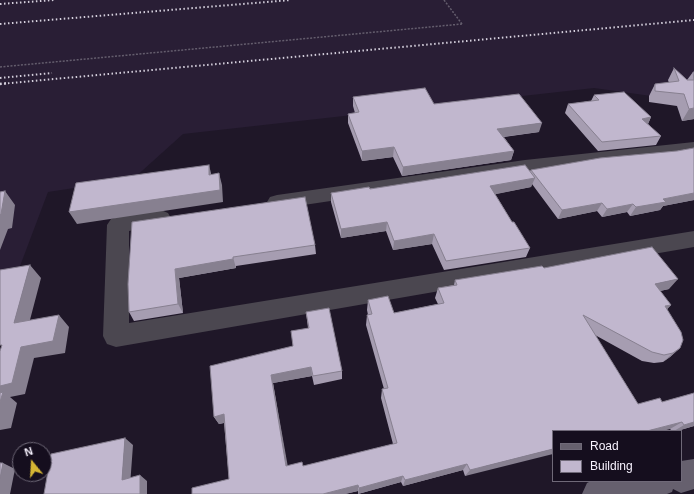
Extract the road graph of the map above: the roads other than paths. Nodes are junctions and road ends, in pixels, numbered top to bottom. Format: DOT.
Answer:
graph roads {
  1 [pos="694,148"];
  2 [pos="259,204"];
  3 [pos="180,216"];
  4 [pos="694,239"];
  5 [pos="694,474"];
  6 [pos="682,477"];
  7 [pos="656,482"];
  8 [pos="598,494"];
  1 -- 2 [label="street"];
  3 -- 4 [label="street"];
  5 -- 6 [label="main road"];
  7 -- 8 [label="main road"];
}
